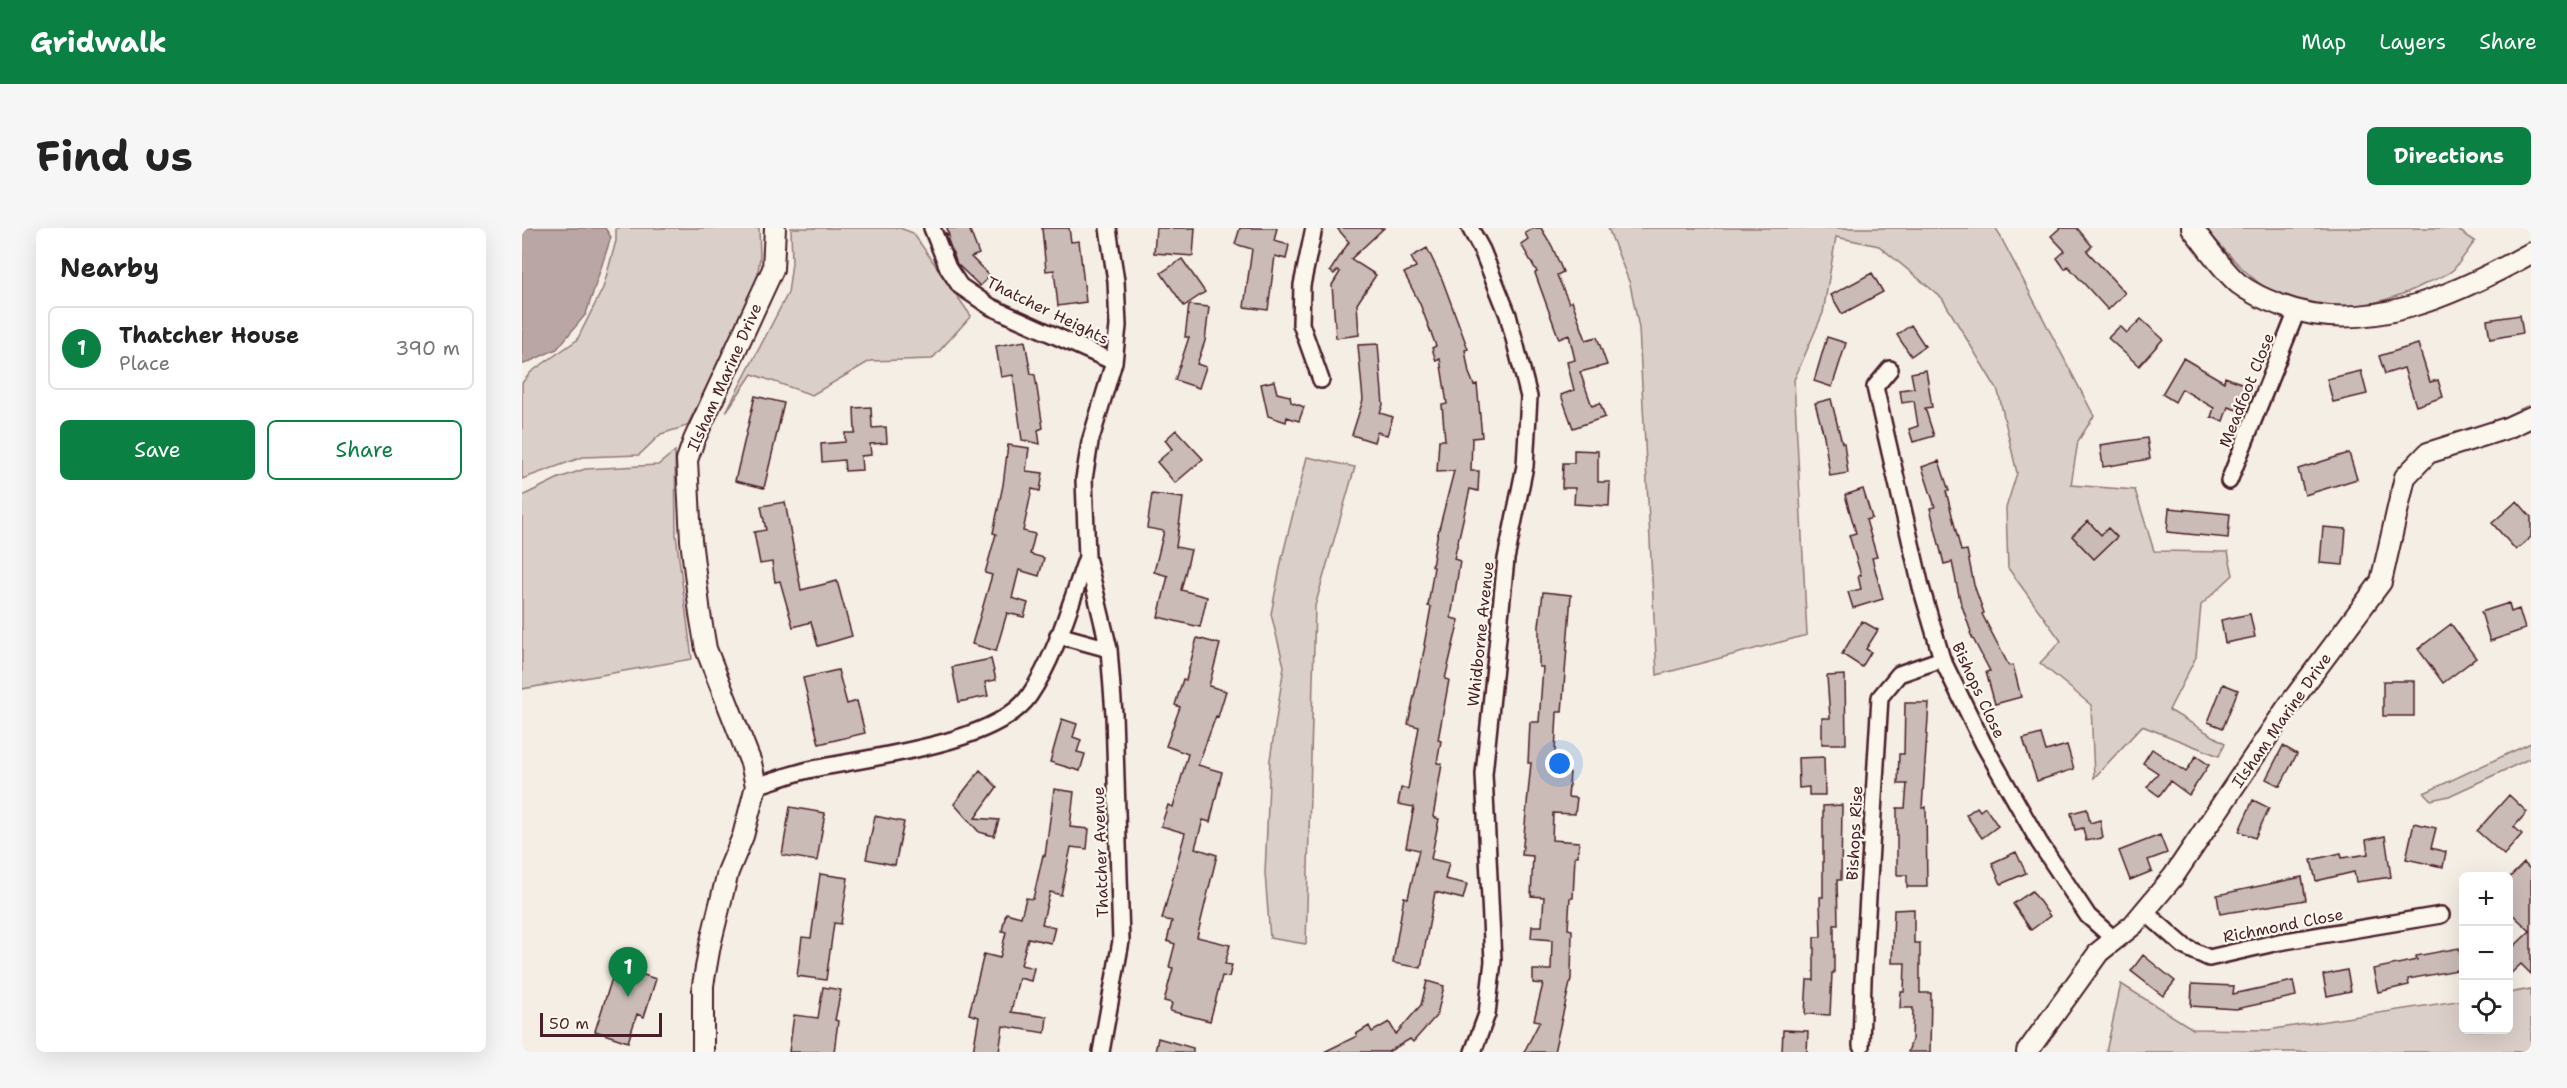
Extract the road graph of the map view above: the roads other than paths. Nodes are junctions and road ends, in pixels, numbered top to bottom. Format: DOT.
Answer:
graph roads {
  1 [pos="775,228"];
  2 [pos="932,228"];
  3 [pos="1108,228"];
  4 [pos="1314,228"];
  5 [pos="1470,228"];
  6 [pos="2192,228"];
  7 [pos="2531,253"];
  8 [pos="2297,311"];
  9 [pos="1113,362"];
  10 [pos="1890,369"];
  11 [pos="1321,380"];
  12 [pos="2531,417"];
  13 [pos="2229,481"];
  14 [pos="1087,557"];
  15 [pos="1058,635"];
  16 [pos="1109,649"];
  17 [pos="1942,658"];
  18 [pos="756,786"];
  19 [pos="2145,912"];
  20 [pos="2441,915"];
  21 [pos="2115,940"];
  22 [pos="1862,1046"];
  23 [pos="703,1052"];
  24 [pos="1101,1052"];
  25 [pos="1473,1052"];
  26 [pos="2027,1052"];
  1 -- 18 [label="street, Ilsham Marine Drive"];
  2 -- 9 [label="street, Thatcher Heights"];
  3 -- 9 [label="street, Thatcher Avenue"];
  4 -- 11 [label="street"];
  5 -- 25 [label="street, Whidborne Avenue"];
  6 -- 8 [label="street"];
  7 -- 8 [label="street"];
  8 -- 13 [label="street, Meadfoot Close"];
  9 -- 14 [label="street, Thatcher Avenue"];
  10 -- 17 [label="street, Bishops Close"];
  12 -- 19 [label="street, Ilsham Marine Drive"];
  14 -- 15 [label="street, Thatcher Avenue"];
  14 -- 16 [label="street, Thatcher Avenue"];
  15 -- 16 [label="street"];
  15 -- 18 [label="street, Thatcher Avenue"];
  16 -- 24 [label="street, Thatcher Avenue"];
  17 -- 21 [label="street, Bishops Close"];
  17 -- 22 [label="street, Bishops Rise"];
  18 -- 23 [label="street, Ilsham Marine Drive"];
  19 -- 20 [label="street, Richmond Close"];
  19 -- 21 [label="street, Ilsham Marine Drive"];
  21 -- 26 [label="street, Ilsham Marine Drive"];
}
